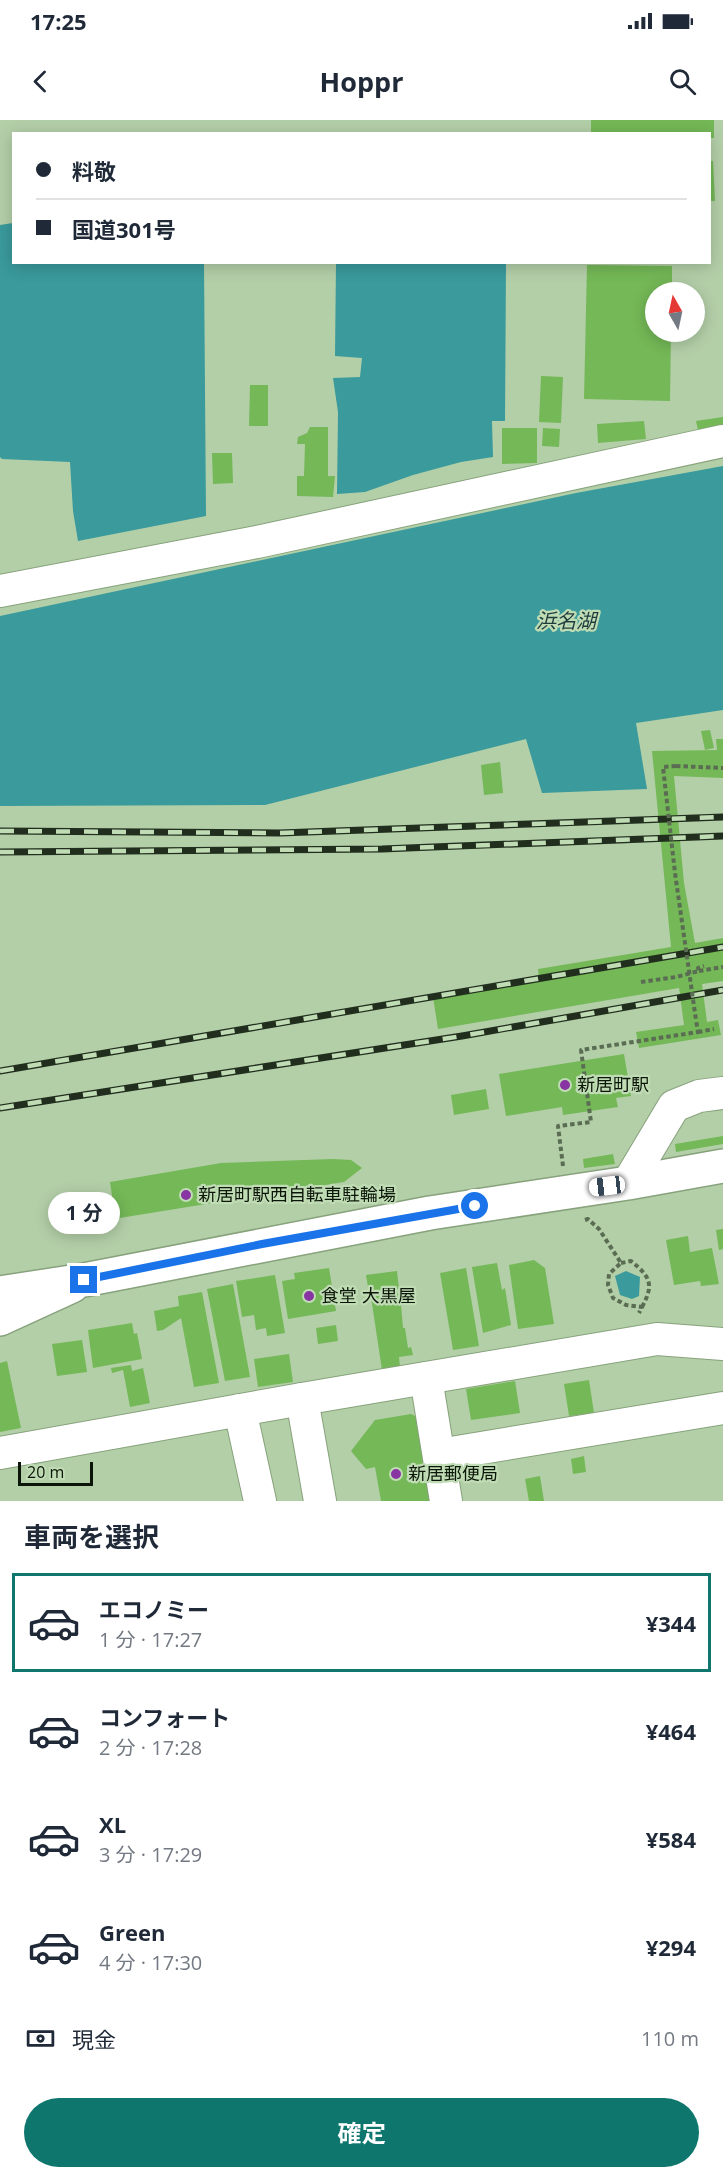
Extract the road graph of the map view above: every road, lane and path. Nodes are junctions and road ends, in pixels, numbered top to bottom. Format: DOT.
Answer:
graph roads {
  1 [pos="723,441"];
  2 [pos="0,591"];
  3 [pos="723,768"];
  4 [pos="704,966"];
  5 [pos="723,967"];
  6 [pos="699,971"];
  7 [pos="688,973"];
  8 [pos="641,982"];
  9 [pos="714,1029"];
  10 [pos="698,1032"];
  11 [pos="641,1041"];
  12 [pos="723,1093"];
  13 [pos="723,1166"];
  14 [pos="628,1183"];
  15 [pos="621,1263"];
  16 [pos="84,1280"];
  17 [pos="0,1293"];
  18 [pos="642,1307"];
  19 [pos="0,1319"];
  20 [pos="723,1344"];
  21 [pos="426,1378"];
  22 [pos="302,1399"];
  23 [pos="723,1408"];
  24 [pos="240,1410"];
  25 [pos="0,1453"];
  26 [pos="439,1455"];
  27 [pos="260,1501"];
  28 [pos="320,1501"];
  29 [pos="446,1501"];
  1 -- 2 [label="street"];
  3 -- 7 [label="path, bridge"];
  4 -- 6 [label="path"];
  5 -- 6 [label="path"];
  6 -- 7 [label="path"];
  7 -- 8 [label="path"];
  7 -- 10 [label="path, bridge"];
  9 -- 10 [label="path"];
  10 -- 11 [label="path"];
  12 -- 14 [label="street"];
  13 -- 14 [label="main road"];
  14 -- 16 [label="main road"];
  15 -- 18 [label="path"];
  16 -- 17 [label="main road"];
  16 -- 19 [label="main road"];
  20 -- 21 [label="street"];
  21 -- 22 [label="street"];
  21 -- 26 [label="street"];
  22 -- 24 [label="street"];
  22 -- 28 [label="street"];
  23 -- 26 [label="street"];
  24 -- 25 [label="street"];
  24 -- 27 [label="street"];
  26 -- 29 [label="street"];
}
